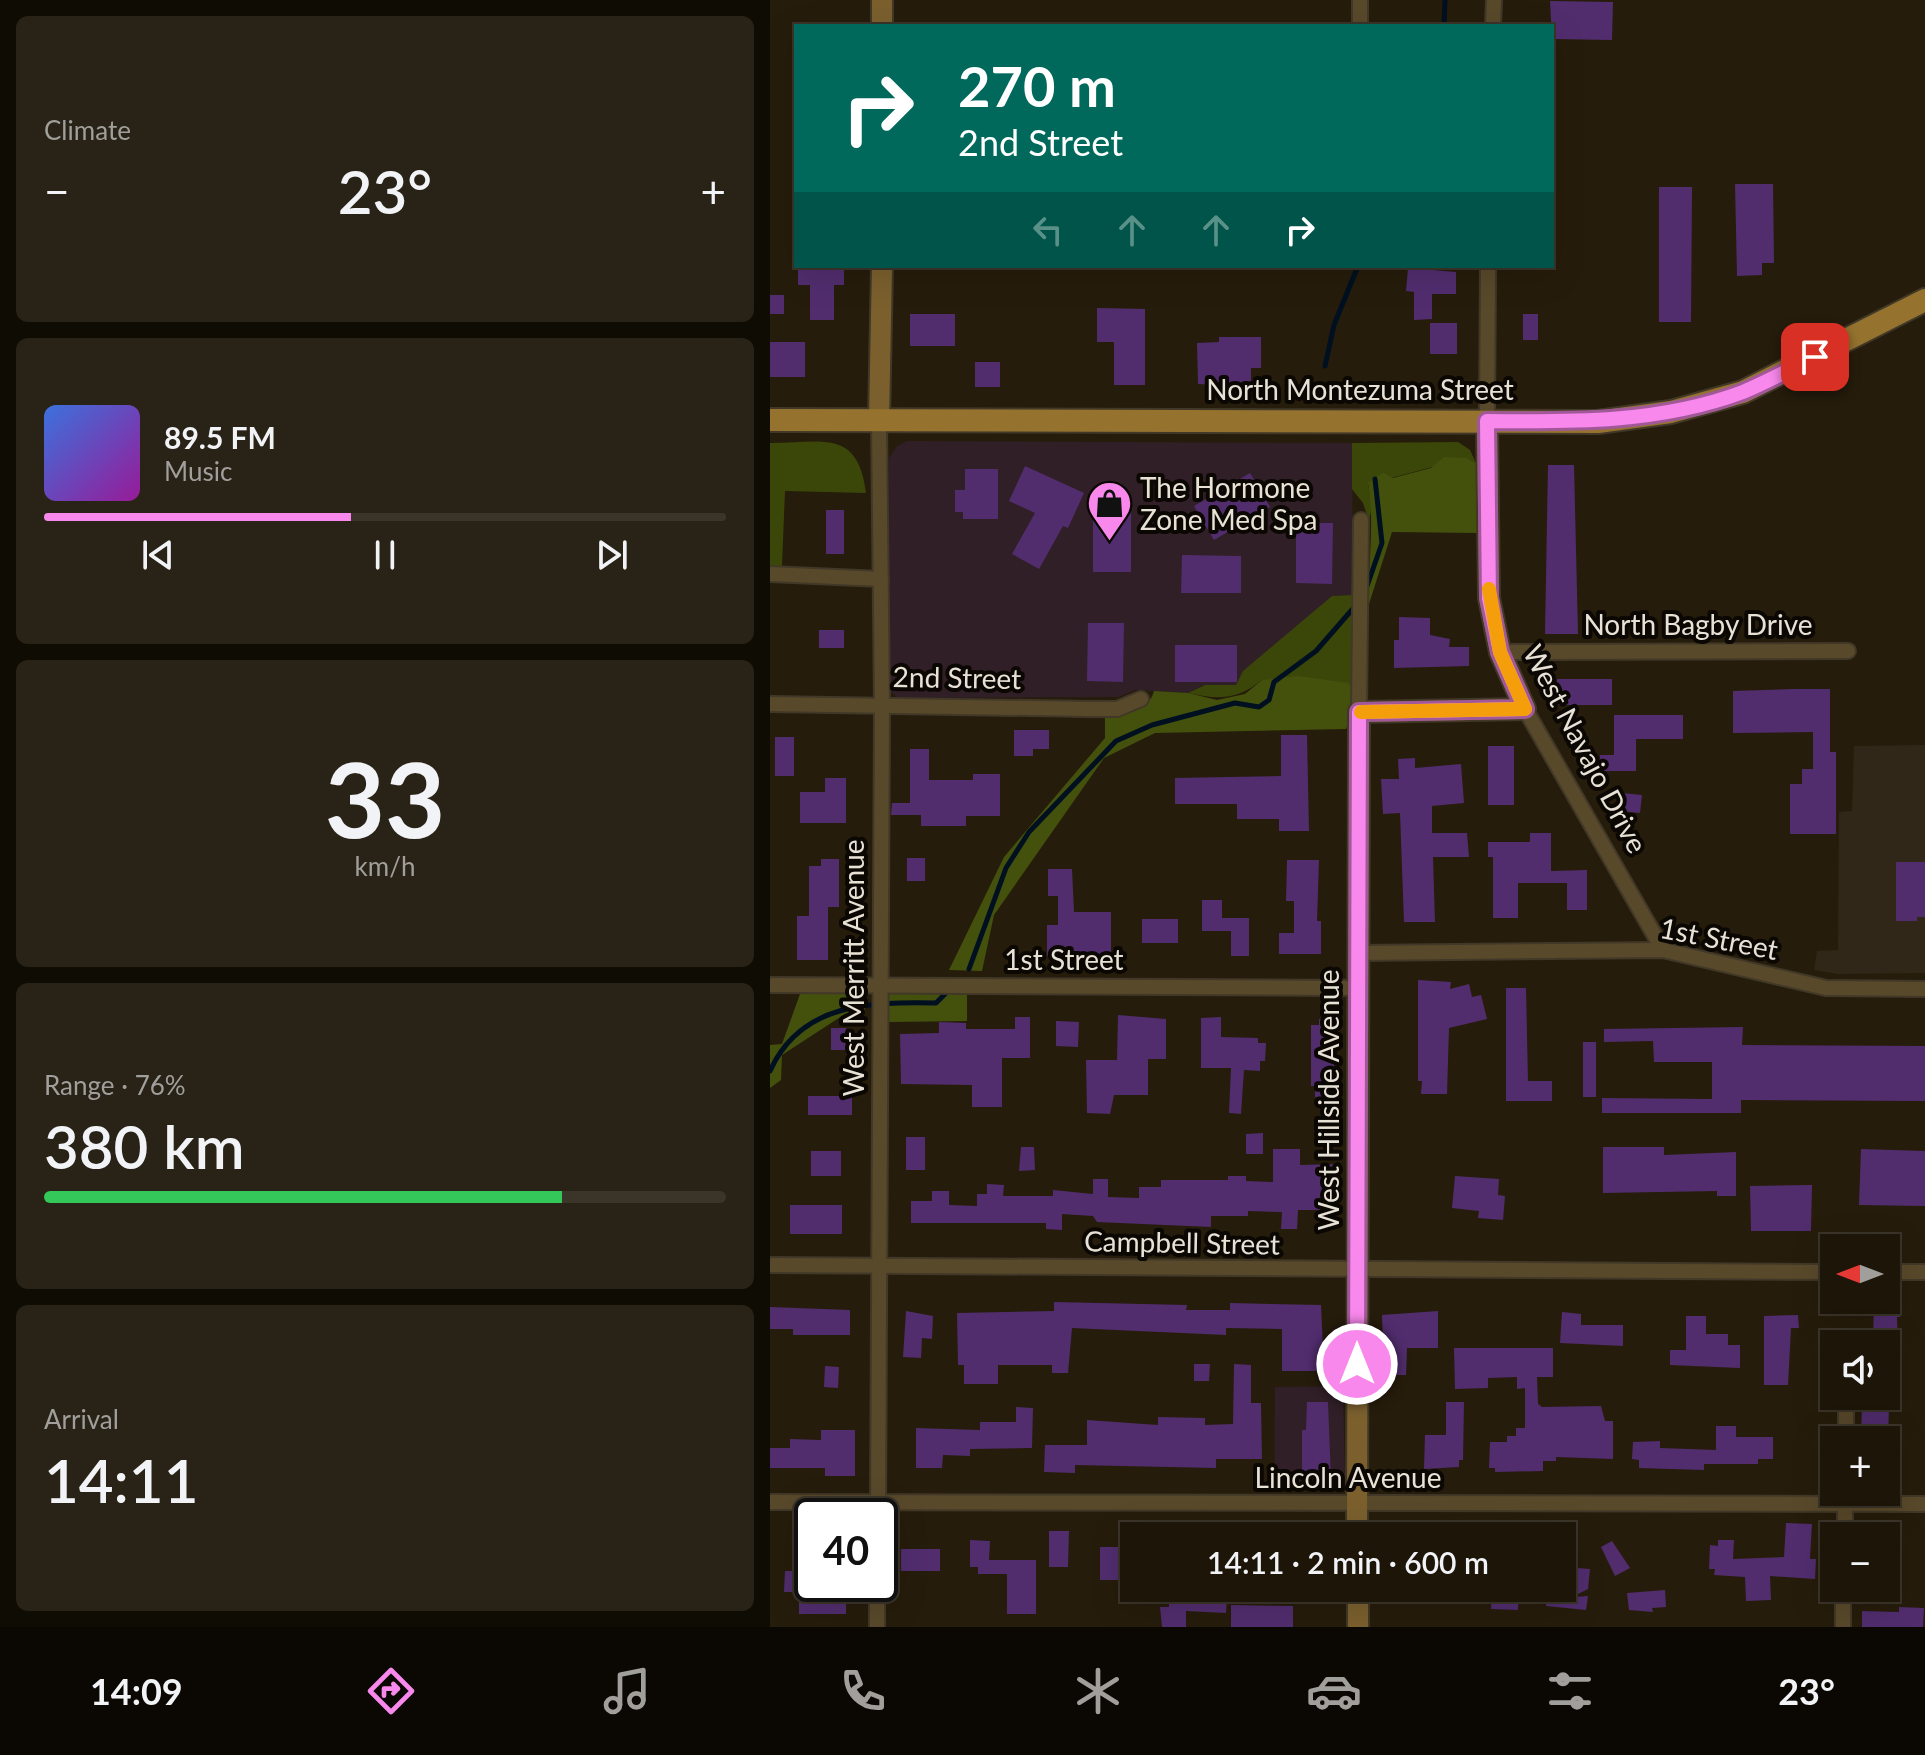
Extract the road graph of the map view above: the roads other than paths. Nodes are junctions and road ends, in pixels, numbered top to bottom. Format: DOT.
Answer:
graph roads {
  1 [pos="882,0"];
  2 [pos="1360,0"];
  3 [pos="1494,0"];
  4 [pos="882,24"];
  5 [pos="1360,24"];
  6 [pos="1493,24"];
  7 [pos="882,268"];
  8 [pos="1488,268"];
  9 [pos="1925,300"];
  10 [pos="770,420"];
  11 [pos="879,420"];
  12 [pos="1487,421"];
  13 [pos="1361,520"];
  14 [pos="770,574"];
  15 [pos="881,579"];
  16 [pos="1848,651"];
  17 [pos="1500,652"];
  18 [pos="1141,699"];
  19 [pos="770,704"];
  20 [pos="882,705"];
  21 [pos="1525,709"];
  22 [pos="1359,712"];
  23 [pos="1663,950"];
  24 [pos="1357,953"];
  25 [pos="770,985"];
  26 [pos="878,987"];
  27 [pos="1357,988"];
  28 [pos="1925,989"];
  29 [pos="770,1265"];
  30 [pos="881,1265"];
  31 [pos="1357,1271"];
  32 [pos="1820,1272"];
  33 [pos="1900,1272"];
  34 [pos="1925,1272"];
  35 [pos="1820,1497"];
  36 [pos="878,1498"];
  37 [pos="770,1502"];
  38 [pos="1900,1502"];
  39 [pos="794,1504"];
  40 [pos="1357,1504"];
  41 [pos="1925,1504"];
  42 [pos="898,1509"];
  43 [pos="1357,1522"];
  44 [pos="877,1602"];
  45 [pos="1358,1602"];
  46 [pos="1843,1602"];
  47 [pos="877,1627"];
  48 [pos="1358,1627"];
  49 [pos="1843,1627"];
  1 -- 4 [label="street"];
  2 -- 5 [label="street"];
  3 -- 6 [label="street"];
  7 -- 11 [label="street"];
  8 -- 12 [label="street"];
  9 -- 12 [label="main road, North Montezuma Street"];
  10 -- 11 [label="main road, North Montezuma Street"];
  11 -- 12 [label="main road, North Montezuma Street"];
  11 -- 15 [label="street, West Merritt Avenue"];
  12 -- 17 [label="street, West Navajo Drive"];
  13 -- 22 [label="street, West Hillside Avenue"];
  14 -- 15 [label="street"];
  15 -- 20 [label="street, West Merritt Avenue"];
  16 -- 17 [label="street, North Bagby Drive"];
  17 -- 21 [label="street, West Navajo Drive"];
  18 -- 20 [label="street, 2nd Street"];
  19 -- 20 [label="street, 2nd Street"];
  20 -- 26 [label="street, West Merritt Avenue"];
  21 -- 22 [label="street"];
  21 -- 23 [label="street, West Navajo Drive"];
  22 -- 24 [label="street, West Hillside Avenue"];
  23 -- 24 [label="street, 1st Street"];
  23 -- 28 [label="street, 1st Street"];
  24 -- 27 [label="street, West Hillside Avenue"];
  25 -- 26 [label="street, 1st Street"];
  26 -- 27 [label="street, 1st Street"];
  26 -- 30 [label="street, West Merritt Avenue"];
  27 -- 31 [label="street, West Hillside Avenue"];
  29 -- 30 [label="street, Campbell Street"];
  30 -- 31 [label="street, Campbell Street"];
  30 -- 36 [label="street, West Merritt Avenue"];
  31 -- 32 [label="street, Campbell Street"];
  31 -- 40 [label="street, West Hillside Avenue"];
  33 -- 34 [label="street"];
  35 -- 40 [label="street, Lincoln Avenue"];
  37 -- 39 [label="street, Lincoln Avenue"];
  38 -- 41 [label="street, Lincoln Avenue"];
  40 -- 42 [label="street, Lincoln Avenue"];
  40 -- 43 [label="street, West Hillside Avenue"];
  44 -- 47 [label="street"];
  45 -- 48 [label="street"];
  46 -- 49 [label="street"];
}
